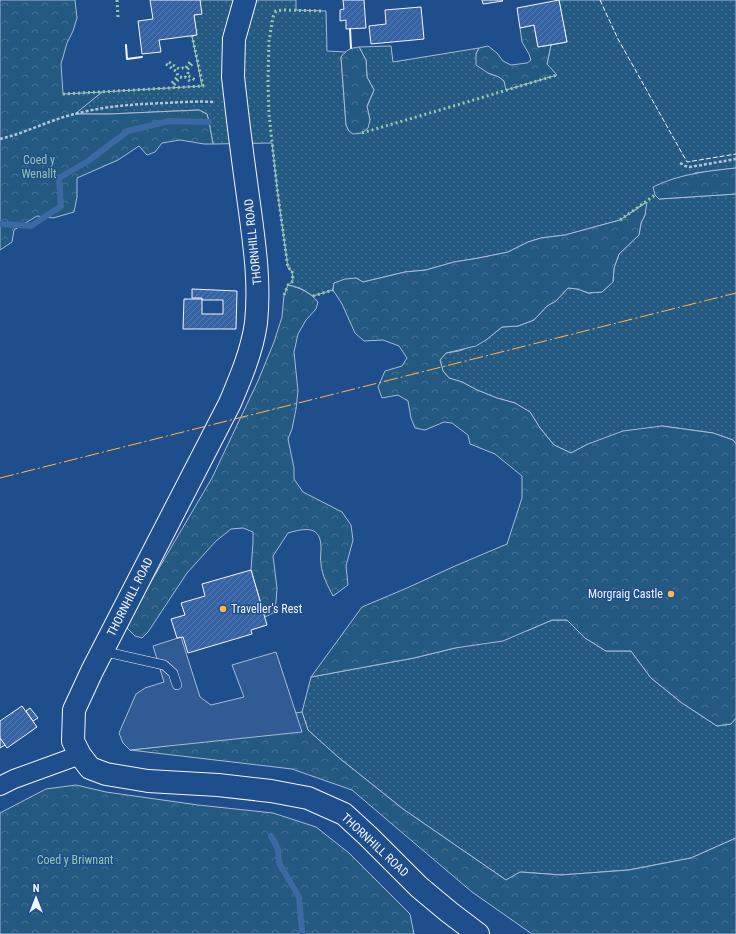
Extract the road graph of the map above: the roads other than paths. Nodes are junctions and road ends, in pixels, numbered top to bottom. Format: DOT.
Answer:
graph roads {
  1 [pos="245,0"];
  2 [pos="102,651"];
  3 [pos="177,686"];
  4 [pos="80,755"];
  5 [pos="0,786"];
  6 [pos="478,934"];
  1 -- 2 [label="main road, THORNHILL ROAD"];
  2 -- 3 [label="lane"];
  2 -- 4 [label="main road, THORNHILL ROAD"];
  4 -- 5 [label="street"];
  4 -- 6 [label="main road, THORNHILL ROAD"];
}
